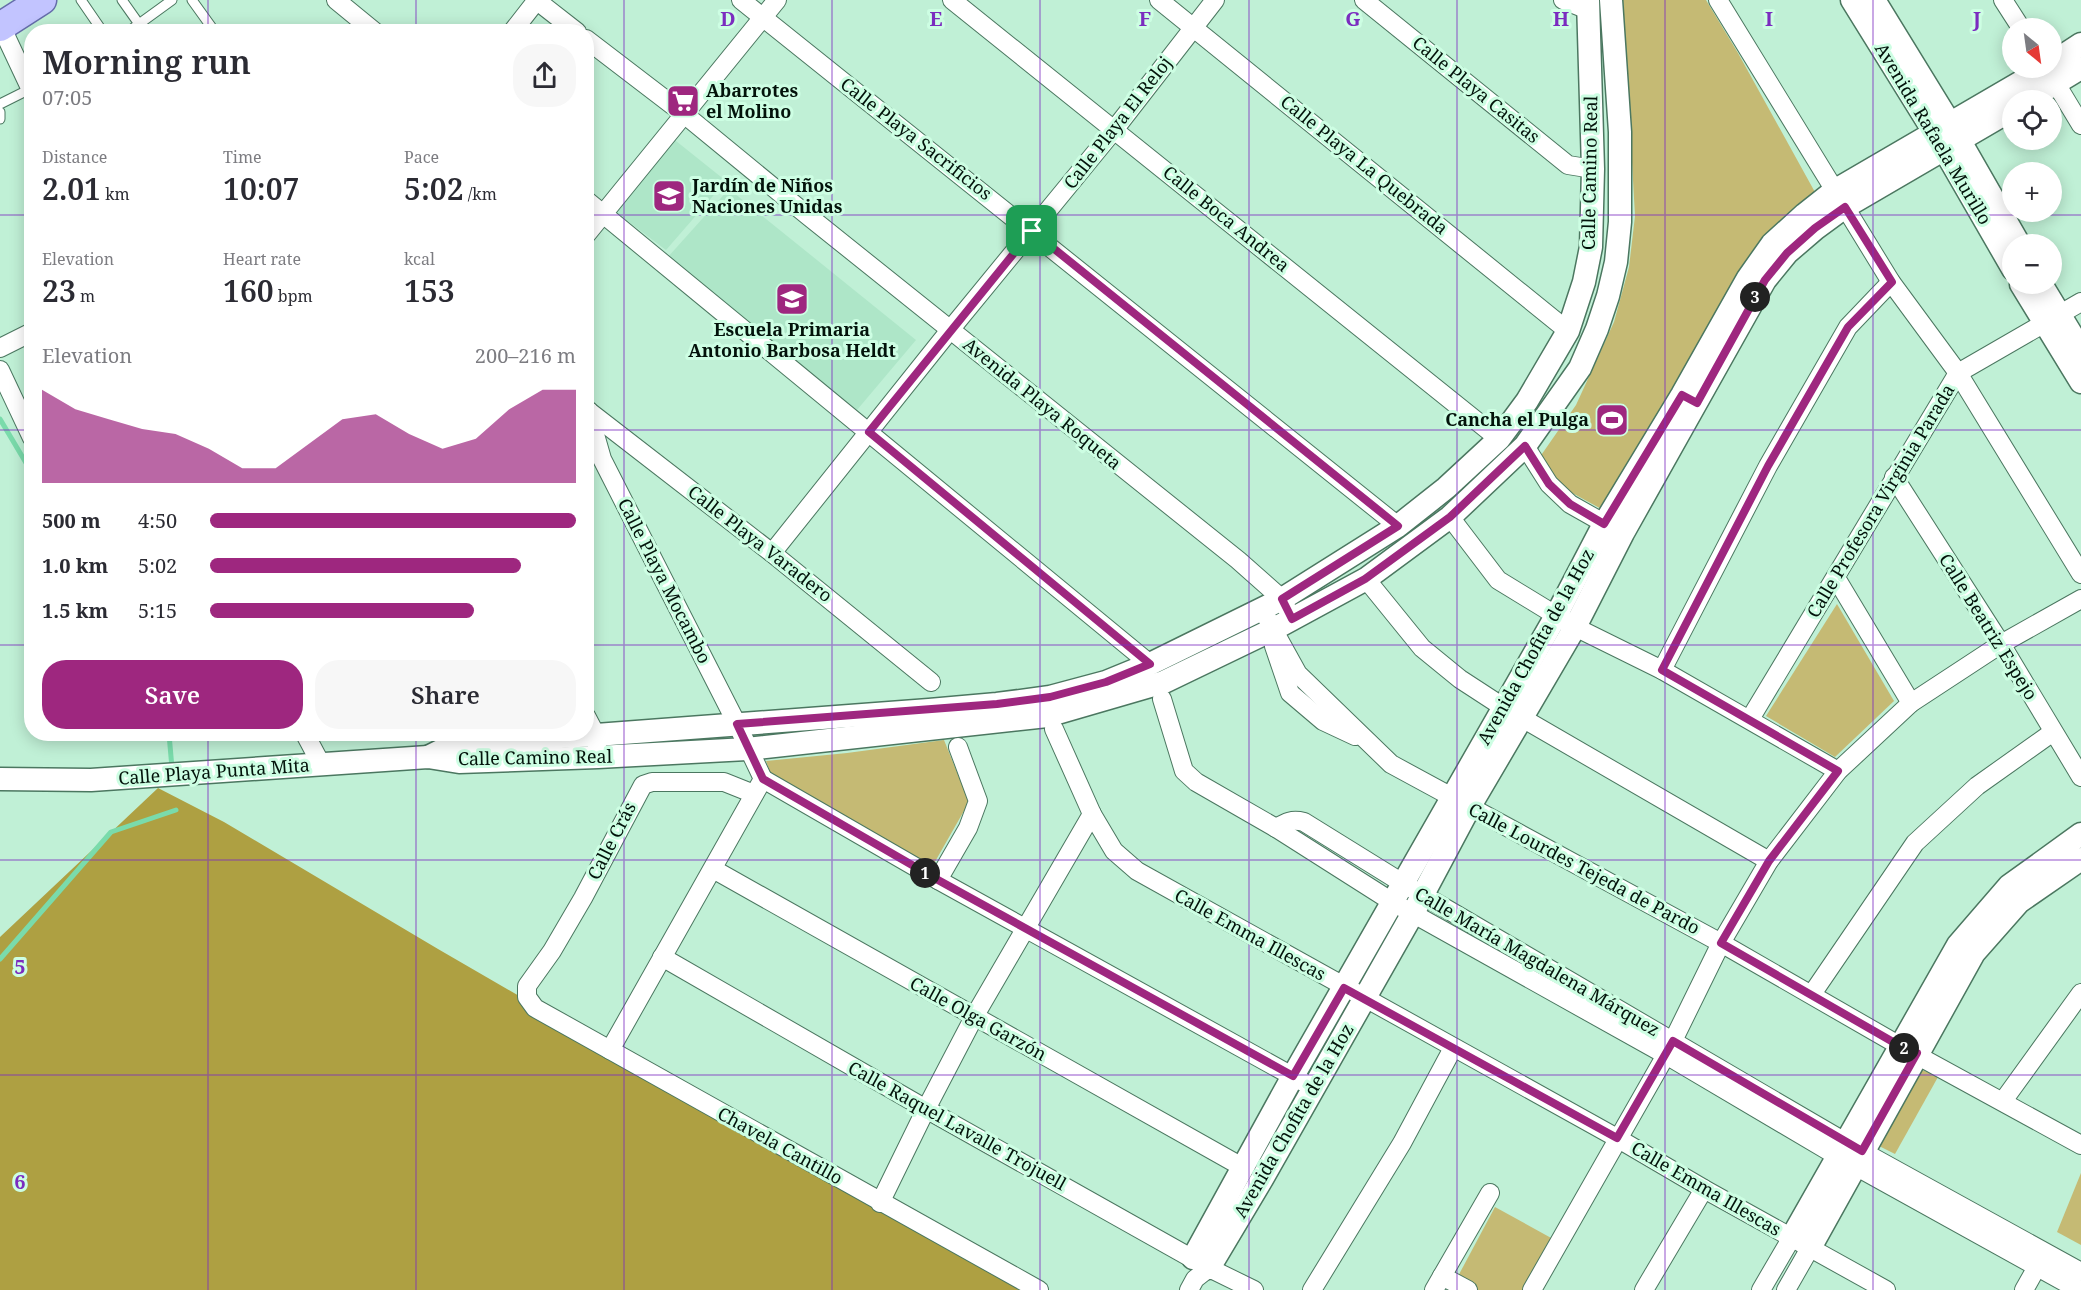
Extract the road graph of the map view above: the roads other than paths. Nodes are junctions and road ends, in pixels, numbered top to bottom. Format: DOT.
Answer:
graph roads {
  1 [pos="42,0"];
  2 [pos="81,0"];
  3 [pos="123,0"];
  4 [pos="172,0"];
  5 [pos="192,0"];
  6 [pos="336,0"];
  7 [pos="536,0"];
  8 [pos="741,0"];
  9 [pos="777,0"];
  10 [pos="952,0"];
  11 [pos="1159,0"];
  12 [pos="1215,0"];
  13 [pos="1364,0"];
  14 [pos="1563,0"];
  15 [pos="1611,0"];
  16 [pos="1718,0"];
  17 [pos="1852,0"];
  18 [pos="1874,0"];
  19 [pos="2003,0"];
  20 [pos="1588,5"];
  21 [pos="763,17"];
  22 [pos="2015,18"];
  23 [pos="98,24"];
  24 [pos="139,24"];
  25 [pos="209,24"];
  26 [pos="365,24"];
  27 [pos="518,24"];
  28 [pos="567,24"];
  29 [pos="1,26"];
  30 [pos="1193,27"];
  31 [pos="2081,44"];
  32 [pos="594,45"];
  33 [pos="2062,60"];
  34 [pos="2081,68"];
  35 [pos="2062,69"];
  36 [pos="24,75"];
  37 [pos="2038,78"];
  38 [pos="2055,78"];
  39 [pos="24,93"];
  40 [pos="0,104"];
  41 [pos="0,112"];
  42 [pos="684,114"];
  43 [pos="2002,114"];
  44 [pos="0,119"];
  45 [pos="2081,125"];
  46 [pos="1114,130"];
  47 [pos="1947,136"];
  48 [pos="1593,169"];
  49 [pos="1840,199"];
  50 [pos="594,207"];
  51 [pos="603,214"];
  52 [pos="594,225"];
  53 [pos="1032,231"];
  54 [pos="2012,234"];
  55 [pos="2002,247"];
  56 [pos="1892,282"];
  57 [pos="2030,294"];
  58 [pos="2045,294"];
  59 [pos="2081,302"];
  60 [pos="2052,320"];
  61 [pos="950,330"];
  62 [pos="1568,331"];
  63 [pos="24,336"];
  64 [pos="0,348"];
  65 [pos="2081,350"];
  66 [pos="0,370"];
  67 [pos="1958,373"];
  68 [pos="2081,382"];
  69 [pos="594,414"];
  70 [pos="24,421"];
  71 [pos="594,432"];
  72 [pos="869,432"];
  73 [pos="1499,439"];
  74 [pos="1525,446"];
  75 [pos="1894,477"];
  76 [pos="1450,517"];
  77 [pos="1398,526"];
  78 [pos="1613,529"];
  79 [pos="772,553"];
  80 [pos="2081,574"];
  81 [pos="1836,578"];
  82 [pos="1365,579"];
  83 [pos="2081,599"];
  84 [pos="1272,603"];
  85 [pos="1566,621"];
  86 [pos="1282,624"];
  87 [pos="2001,644"];
  88 [pos="1150,664"];
  89 [pos="1662,670"];
  90 [pos="931,682"];
  91 [pos="1162,699"];
  92 [pos="1911,703"];
  93 [pos="1512,712"];
  94 [pos="1750,719"];
  95 [pos="737,724"];
  96 [pos="594,725"];
  97 [pos="1054,729"];
  98 [pos="2053,732"];
  99 [pos="594,739"];
  100 [pos="309,741"];
  101 [pos="488,741"];
  102 [pos="456,746"];
  103 [pos="958,747"];
  104 [pos="747,749"];
  105 [pos="428,757"];
  106 [pos="598,757"];
  107 [pos="321,764"];
  108 [pos="1838,771"];
  109 [pos="2081,777"];
  110 [pos="0,779"];
  111 [pos="759,787"];
  112 [pos="1461,802"];
  113 [pos="1092,814"];
  114 [pos="2081,834"];
  115 [pos="2081,859"];
  116 [pos="1769,861"];
  117 [pos="712,869"];
  118 [pos="938,880"];
  119 [pos="1408,899"];
  120 [pos="1026,928"];
  121 [pos="1721,943"];
  122 [pos="662,957"];
  123 [pos="1344,988"];
  124 [pos="2081,993"];
  125 [pos="1812,994"];
  126 [pos="527,997"];
  127 [pos="1365,998"];
  128 [pos="974,1017"];
  129 [pos="1453,1048"];
  130 [pos="1669,1048"];
  131 [pos="610,1050"];
  132 [pos="1909,1050"];
  133 [pos="1293,1076"];
  134 [pos="1315,1088"];
  135 [pos="2003,1101"];
  136 [pos="926,1109"];
  137 [pos="1617,1138"];
  138 [pos="2081,1145"];
  139 [pos="1850,1154"];
  140 [pos="1244,1168"];
  141 [pos="1704,1189"];
  142 [pos="1490,1193"];
  143 [pos="880,1203"];
  144 [pos="1801,1243"];
  145 [pos="2041,1260"];
  146 [pos="2081,1272"];
  147 [pos="1196,1274"];
  148 [pos="1438,1283"];
  149 [pos="1039,1290"];
  150 [pos="1254,1290"];
  151 [pos="1312,1290"];
  152 [pos="1468,1290"];
  153 [pos="1532,1290"];
  154 [pos="1644,1290"];
  155 [pos="1761,1290"];
  156 [pos="1786,1290"];
  157 [pos="1886,1290"];
  158 [pos="2024,1290"];
  159 [pos="2079,1290"];
  1 -- 29 [label="main road"];
  2 -- 23 [label="lane"];
  3 -- 24 [label="lane"];
  4 -- 24 [label="lane"];
  5 -- 25 [label="lane"];
  6 -- 26 [label="street"];
  7 -- 27 [label="street"];
  7 -- 28 [label="street"];
  8 -- 21 [label="street, Calle Playa Sacrificios"];
  9 -- 21 [label="street"];
  10 -- 46 [label="street, Calle Boca Andrea"];
  11 -- 30 [label="street, Calle Playa La Quebrada"];
  12 -- 30 [label="street, Calle Playa El Reloj"];
  13 -- 48 [label="street, Calle Playa Casitas"];
  14 -- 20 [label="street"];
  15 -- 74 [label="street, Calle Camino Real"];
  16 -- 49 [label="street"];
  17 -- 47 [label="street, Avenida Rafaela Murillo"];
  18 -- 47 [label="street, Avenida Rafaela Murillo"];
  19 -- 22 [label="street"];
  20 -- 48 [label="street, Calle Camino Real"];
  21 -- 42 [label="street"];
  21 -- 53 [label="street, Calle Playa Sacrificios"];
  29 -- 36 [label="street"];
  30 -- 46 [label="street, Calle Playa El Reloj"];
  30 -- 62 [label="street, Calle Playa La Quebrada"];
  31 -- 33 [label="street, Avenida Chofita de la Hoz"];
  32 -- 42 [label="street, Avenida Playa Roqueta"];
  34 -- 35 [label="street, Avenida Chofita de la Hoz"];
  37 -- 47 [label="street, Avenida Chofita de la Hoz"];
  38 -- 45 [label="street"];
  39 -- 40 [label="lane"];
  41 -- 44 [label="lane"];
  42 -- 51 [label="street"];
  42 -- 61 [label="street, Avenida Playa Roqueta"];
  43 -- 47 [label="street, Avenida Chofita de la Hoz"];
  46 -- 53 [label="street, Calle Playa El Reloj"];
  46 -- 73 [label="street, Calle Boca Andrea"];
  47 -- 49 [label="street, Avenida Chofita de la Hoz"];
  47 -- 54 [label="street, Avenida Rafaela Murillo"];
  47 -- 55 [label="street, Avenida Rafaela Murillo"];
  48 -- 62 [label="street, Calle Camino Real"];
  49 -- 56 [label="street"];
  49 -- 78 [label="street, Avenida Chofita de la Hoz"];
  50 -- 51 [label="street"];
  51 -- 52 [label="street"];
  51 -- 72 [label="street"];
  53 -- 61 [label="street, Calle Playa El Reloj"];
  53 -- 77 [label="street, Calle Playa Sacrificios"];
  56 -- 67 [label="street"];
  56 -- 89 [label="street"];
  57 -- 60 [label="street"];
  58 -- 60 [label="street"];
  59 -- 60 [label="street, Calle Profesora Virginia Parada"];
  60 -- 65 [label="street"];
  60 -- 67 [label="street, Calle Profesora Virginia Parada"];
  60 -- 68 [label="street"];
  61 -- 72 [label="street, Calle Playa El Reloj"];
  61 -- 84 [label="street, Avenida Playa Roqueta"];
  62 -- 73 [label="street, Calle Camino Real"];
  63 -- 64 [label="street"];
  66 -- 70 [label="street"];
  67 -- 75 [label="street, Calle Profesora Virginia Parada"];
  67 -- 80 [label="street"];
  69 -- 79 [label="street, Calle Playa Varadero"];
  71 -- 95 [label="street, Calle Playa Mocambo"];
  72 -- 79 [label="street, Calle Playa El Reloj"];
  72 -- 88 [label="street"];
  73 -- 77 [label="street, Calle Camino Real"];
  74 -- 76 [label="street, Calle Camino Real"];
  74 -- 78 [label="street"];
  75 -- 81 [label="street, Calle Profesora Virginia Parada"];
  75 -- 87 [label="street, Calle Beatriz Espejo"];
  76 -- 82 [label="street, Calle Camino Real"];
  76 -- 85 [label="street"];
  77 -- 84 [label="street, Calle Camino Real"];
  78 -- 85 [label="street, Avenida Chofita de la Hoz"];
  79 -- 90 [label="street, Calle Playa Varadero"];
  81 -- 92 [label="street"];
  81 -- 94 [label="street, Calle Profesora Virginia Parada"];
  82 -- 86 [label="street, Calle Camino Real"];
  82 -- 93 [label="street"];
  83 -- 87 [label="street"];
  84 -- 86 [label="street, Avenida Playa Roqueta"];
  84 -- 88 [label="street, Calle Camino Real"];
  85 -- 89 [label="street"];
  85 -- 93 [label="street, Avenida Chofita de la Hoz"];
  86 -- 104 [label="street, Calle Camino Real"];
  86 -- 112 [label="street, Calle Lourdes Tejeda de Pardo"];
  87 -- 92 [label="street"];
  87 -- 98 [label="street, Calle Beatriz Espejo"];
  88 -- 95 [label="street, Calle Camino Real"];
  89 -- 94 [label="street"];
  91 -- 119 [label="street, Calle María Magdalena Márquez"];
  92 -- 108 [label="street"];
  93 -- 112 [label="street, Avenida Chofita de la Hoz"];
  93 -- 116 [label="street"];
  94 -- 108 [label="street"];
  95 -- 96 [label="street, Calle Camino Real"];
  95 -- 104 [label="street, Calle Playa Mocambo"];
  97 -- 113 [label="street, Calle Emma Illescas"];
  98 -- 109 [label="street, Calle Beatriz Espejo"];
  98 -- 125 [label="street"];
  99 -- 106 [label="street"];
  100 -- 107 [label="street"];
  101 -- 102 [label="street, Calle Camino Real"];
  102 -- 105 [label="street, Calle Camino Real"];
  102 -- 106 [label="street, Calle Camino Real"];
  103 -- 118 [label="street"];
  104 -- 106 [label="street, Calle Camino Real"];
  104 -- 111 [label="street, Calle Playa Mocambo"];
  105 -- 107 [label="street, Calle Playa Punta Mita"];
  107 -- 110 [label="street, Calle Playa Punta Mita"];
  108 -- 116 [label="street"];
  111 -- 117 [label="street"];
  111 -- 118 [label="street"];
  111 -- 126 [label="street, Calle Crás"];
  112 -- 119 [label="street, Avenida Chofita de la Hoz"];
  112 -- 121 [label="street, Calle Lourdes Tejeda de Pardo"];
  113 -- 120 [label="street"];
  113 -- 123 [label="street, Calle Emma Illescas"];
  114 -- 132 [label="street"];
  115 -- 132 [label="street"];
  116 -- 121 [label="street"];
  117 -- 122 [label="street"];
  117 -- 128 [label="street, Calle Olga Garzón"];
  118 -- 120 [label="street"];
  119 -- 123 [label="street, Avenida Chofita de la Hoz"];
  119 -- 127 [label="street, Avenida Chofita de la Hoz"];
  119 -- 130 [label="street, Calle María Magdalena Márquez"];
  120 -- 128 [label="street"];
  120 -- 133 [label="street"];
  121 -- 125 [label="street, Calle Lourdes Tejeda de Pardo"];
  121 -- 130 [label="street"];
  122 -- 131 [label="street"];
  122 -- 136 [label="street, Calle Raquel Lavalle Trojuell"];
  123 -- 127 [label="street, Calle Emma Illescas"];
  123 -- 133 [label="street, Avenida Chofita de la Hoz"];
  124 -- 135 [label="street"];
  125 -- 132 [label="street, Calle Lourdes Tejeda de Pardo"];
  126 -- 131 [label="street, Chavela Cantillo"];
  127 -- 129 [label="street, Calle Emma Illescas"];
  127 -- 134 [label="street, Avenida Chofita de la Hoz"];
  128 -- 136 [label="street"];
  128 -- 140 [label="street, Calle Olga Garzón"];
  129 -- 137 [label="street, Calle Emma Illescas"];
  129 -- 151 [label="street"];
  130 -- 137 [label="street"];
  130 -- 139 [label="street, Calle María Magdalena Márquez"];
  131 -- 143 [label="street, Chavela Cantillo"];
  132 -- 135 [label="street, Calle Lourdes Tejeda de Pardo"];
  132 -- 139 [label="street"];
  133 -- 134 [label="street"];
  133 -- 140 [label="street, Avenida Chofita de la Hoz"];
  134 -- 147 [label="street, Avenida Chofita de la Hoz"];
  135 -- 138 [label="street, Calle Lourdes Tejeda de Pardo"];
  136 -- 143 [label="street"];
  136 -- 147 [label="street, Calle Raquel Lavalle Trojuell"];
  137 -- 141 [label="street, Calle Emma Illescas"];
  137 -- 153 [label="street"];
  139 -- 144 [label="street"];
  139 -- 145 [label="street, Calle María Magdalena Márquez"];
  140 -- 147 [label="street, Avenida Chofita de la Hoz"];
  141 -- 144 [label="street, Calle Emma Illescas"];
  141 -- 154 [label="street"];
  142 -- 148 [label="street"];
  143 -- 149 [label="street, Chavela Cantillo"];
  144 -- 155 [label="street"];
  144 -- 156 [label="street"];
  144 -- 157 [label="street, Calle Emma Illescas"];
  145 -- 146 [label="street, Calle María Magdalena Márquez"];
  145 -- 158 [label="street"];
  145 -- 159 [label="street, Calle María Magdalena Márquez"];
  147 -- 150 [label="street, Calle Raquel Lavalle Trojuell"];
  148 -- 152 [label="street"];
}
